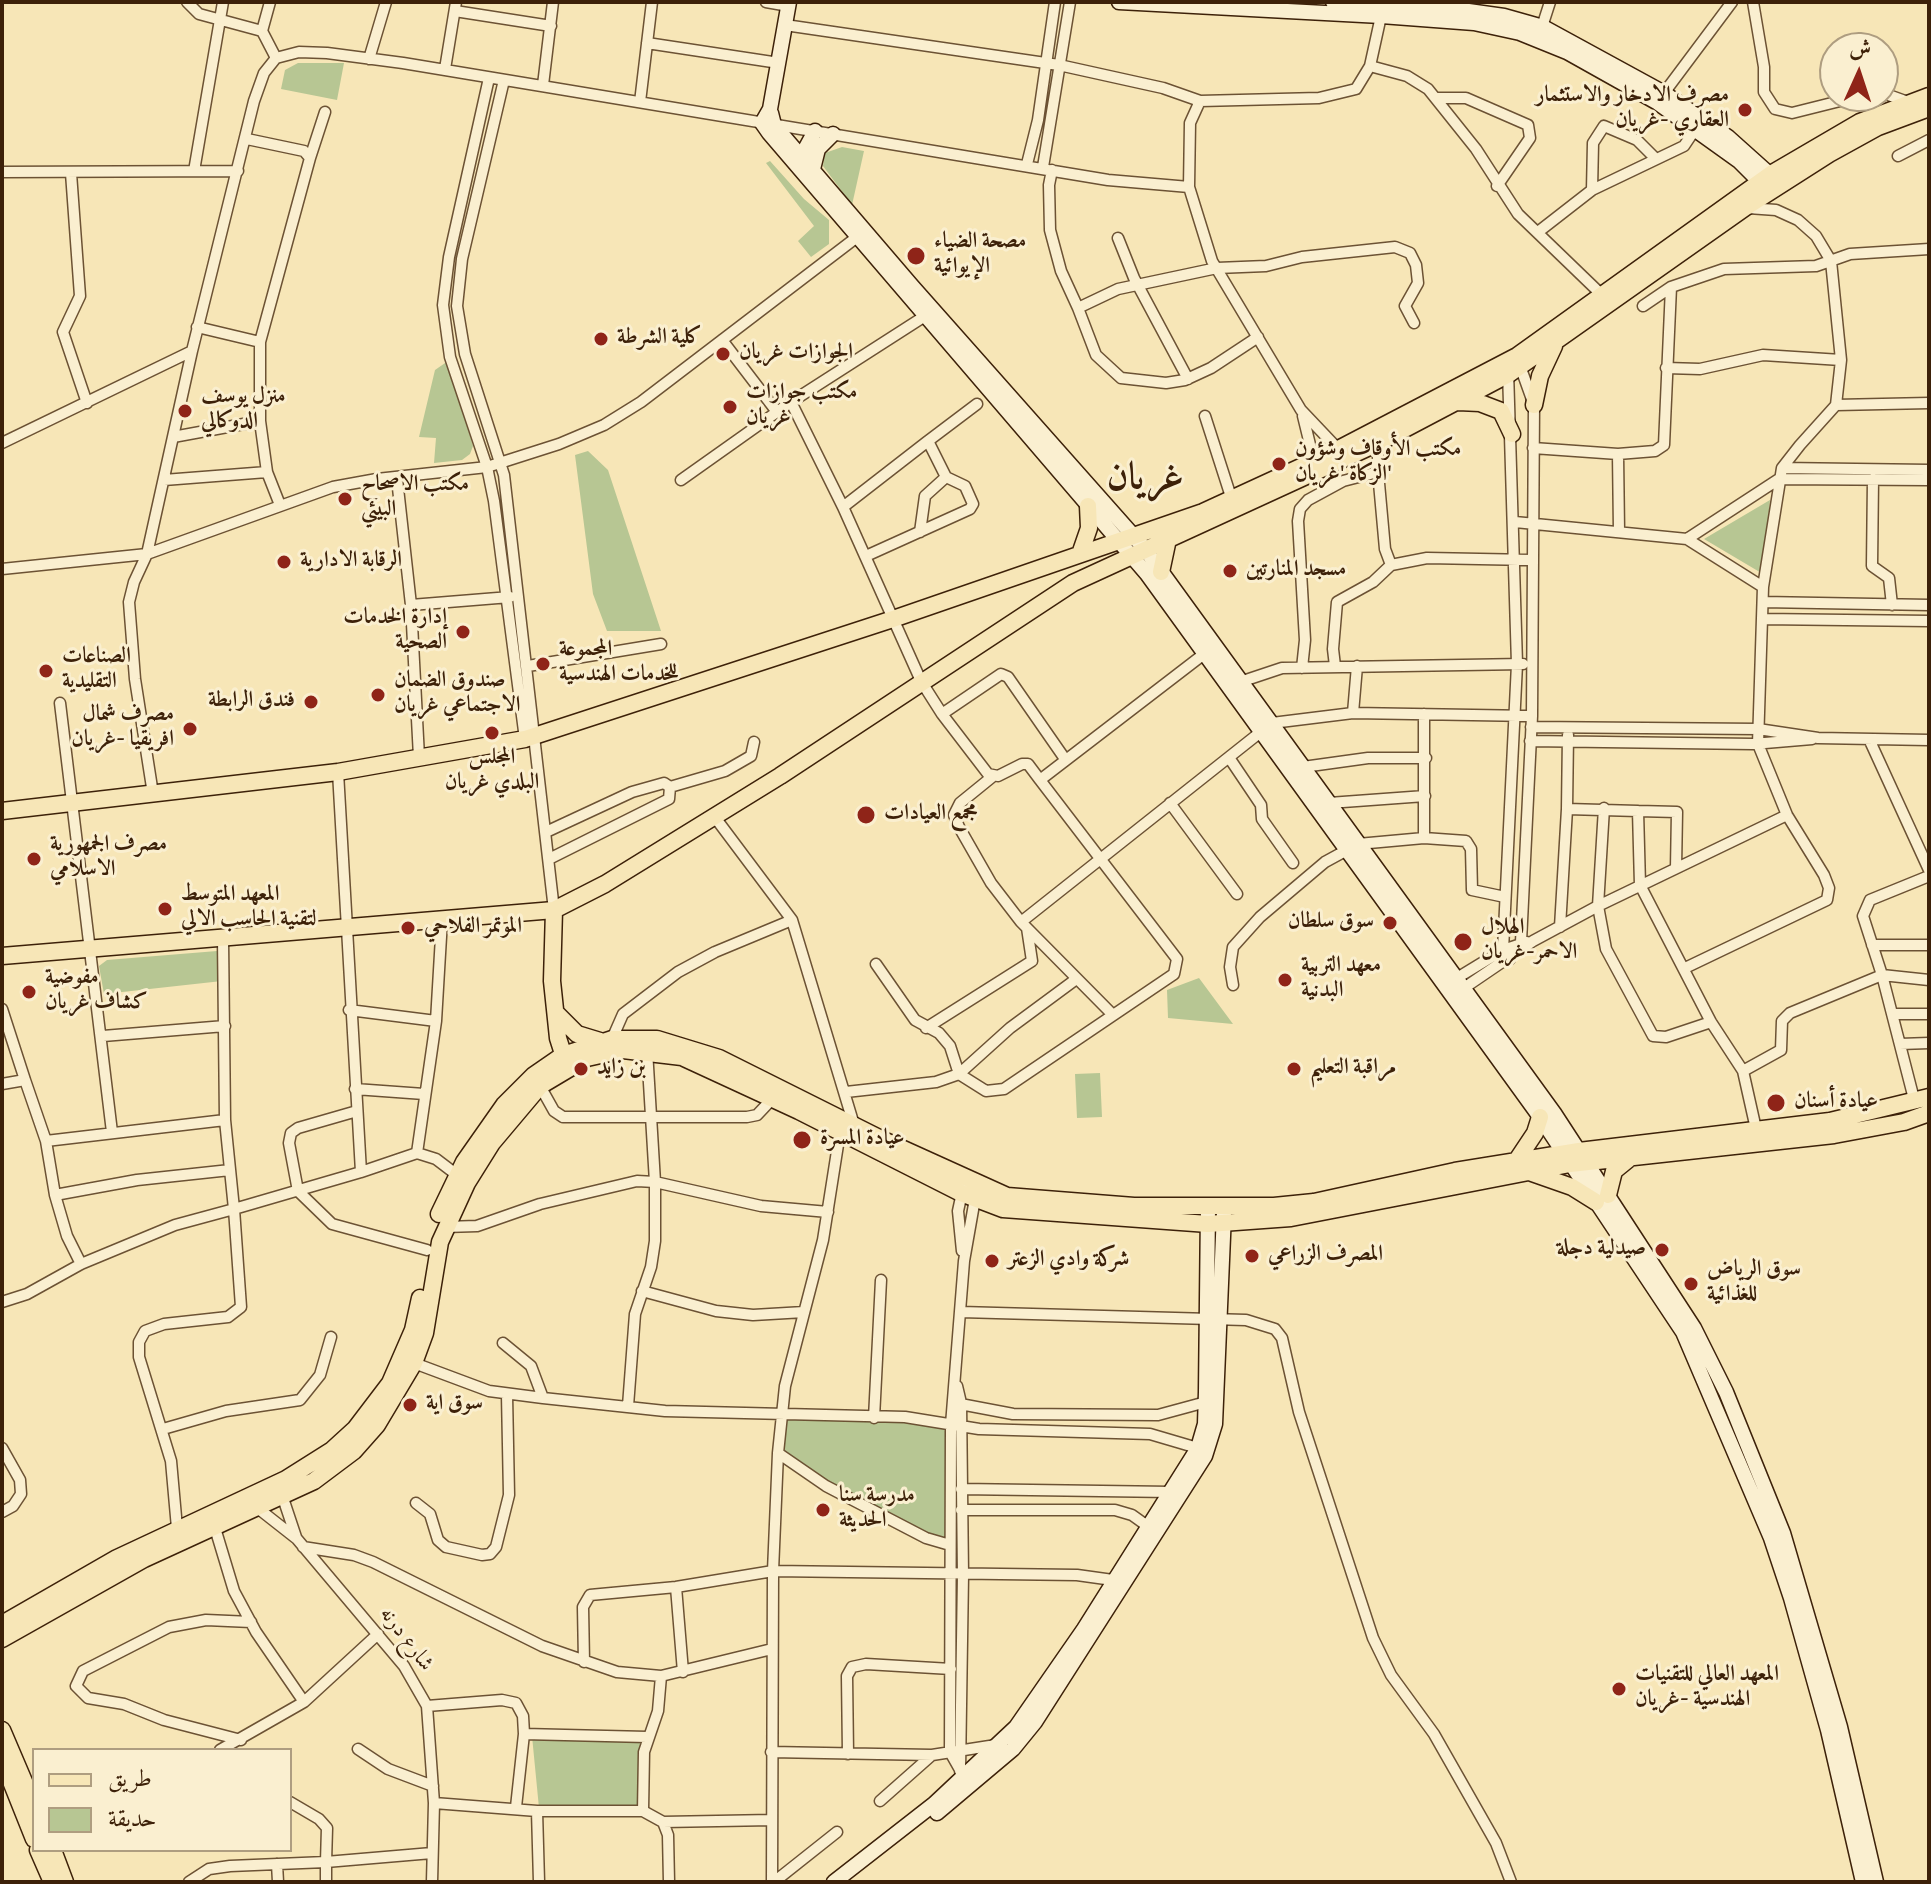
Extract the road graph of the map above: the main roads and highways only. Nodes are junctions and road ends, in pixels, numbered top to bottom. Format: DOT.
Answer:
graph roads {
  1 [pos="1119,2"];
  2 [pos="1333,2"];
  3 [pos="789,4"];
  4 [pos="1294,7"];
  5 [pos="1540,33"];
  6 [pos="1929,96"];
  7 [pos="1929,108"];
  8 [pos="815,131"];
  9 [pos="833,134"];
  10 [pos="799,162"];
  11 [pos="813,169"];
  12 [pos="1771,183"];
  13 [pos="861,234"];
  14 [pos="1556,344"];
  15 [pos="1513,364"];
  16 [pos="1456,402"];
  17 [pos="1534,405"];
  18 [pos="1512,434"];
  19 [pos="1088,506"];
  20 [pos="1168,539"];
  21 [pos="1132,546"];
  22 [pos="1072,557"];
  23 [pos="1161,572"];
  24 [pos="1073,583"];
  25 [pos="1232,677"];
  26 [pos="1267,728"];
  27 [pos="2,811"];
  28 [pos="1353,847"];
  29 [pos="554,910"];
  30 [pos="519,914"];
  31 [pos="551,945"];
  32 [pos="2,956"];
  33 [pos="556,1014"];
  34 [pos="607,1040"];
  35 [pos="570,1059"];
  36 [pos="537,1080"];
  37 [pos="1924,1104"];
  38 [pos="1540,1117"];
  39 [pos="847,1129"];
  40 [pos="1575,1157"];
  41 [pos="1631,1157"];
  42 [pos="1520,1166"];
  43 [pos="462,1179"];
  44 [pos="1602,1199"];
  45 [pos="1216,1216"];
  46 [pos="1214,1320"];
  47 [pos="1203,1450"];
  48 [pos="281,1490"];
  49 [pos="252,1504"];
  50 [pos="1153,1530"];
  51 [pos="1120,1581"];
  52 [pos="2,1624"];
  53 [pos="2,1639"];
  54 [pos="2,1730"];
  55 [pos="2,1759"];
  56 [pos="964,1778"];
  57 [pos="32,1800"];
  58 [pos="1852,1808"];
  59 [pos="32,1834"];
  60 [pos="39,1852"];
  61 [pos="54,1852"];
  62 [pos="52,1882"];
  63 [pos="65,1882"];
  64 [pos="834,1882"];
  65 [pos="848,1882"];
  66 [pos="1863,1882"];
  67 [pos="1876,1882"];
  1 -- 4 [label="main road"];
  2 -- 5 [label="main road"];
  3 -- 10 [label="main road"];
  4 -- 5 [label="main road"];
  5 -- 12 [label="main road"];
  5 -- 12 [label="main road"];
  6 -- 12 [label="main road"];
  7 -- 12 [label="main road"];
  8 -- 10 [label="main road"];
  9 -- 11 [label="main road"];
  10 -- 11 [label="main road"];
  10 -- 13 [label="main road"];
  11 -- 13 [label="main road"];
  12 -- 14 [label="main road"];
  12 -- 15 [label="main road"];
  13 -- 19 [label="main road"];
  13 -- 21 [label="main road"];
  14 -- 15 [label="main road"];
  14 -- 17 [label="main road"];
  15 -- 16 [label="main road"];
  15 -- 21 [label="main road"];
  16 -- 18 [label="main road"];
  16 -- 20 [label="main road"];
  19 -- 21 [label="main road"];
  19 -- 22 [label="main road"];
  20 -- 21 [label="main road"];
  20 -- 23 [label="main road"];
  21 -- 22 [label="main road"];
  21 -- 23 [label="main road"];
  21 -- 24 [label="main road"];
  21 -- 25 [label="main road"];
  22 -- 24 [label="main road"];
  22 -- 27 [label="main road"];
  23 -- 25 [label="main road"];
  24 -- 29 [label="main road"];
  25 -- 26 [label="main road"];
  26 -- 28 [label="main road"];
  26 -- 28 [label="main road"];
  28 -- 38 [label="main road"];
  28 -- 40 [label="main road"];
  29 -- 30 [label="main road"];
  29 -- 31 [label="main road"];
  30 -- 31 [label="main road"];
  30 -- 32 [label="main road"];
  31 -- 33 [label="main road"];
  33 -- 34 [label="main road"];
  33 -- 35 [label="main road"];
  33 -- 36 [label="main road"];
  34 -- 35 [label="main road"];
  34 -- 39 [label="main road"];
  35 -- 36 [label="main road"];
  35 -- 39 [label="main road"];
  36 -- 43 [label="main road"];
  37 -- 40 [label="main road"];
  37 -- 41 [label="main road"];
  38 -- 40 [label="main road"];
  38 -- 42 [label="main road"];
  39 -- 45 [label="main road"];
  40 -- 41 [label="main road"];
  40 -- 42 [label="main road"];
  40 -- 44 [label="main road"];
  41 -- 44 [label="main road"];
  42 -- 44 [label="main road"];
  42 -- 45 [label="main road"];
  43 -- 48 [label="main road"];
  43 -- 48 [label="main road"];
  44 -- 58 [label="main road"];
  45 -- 46 [label="main road"];
  46 -- 47 [label="main road"];
  46 -- 47 [label="main road"];
  47 -- 50 [label="main road"];
  47 -- 50 [label="main road"];
  48 -- 49 [label="main road"];
  49 -- 52 [label="main road"];
  49 -- 53 [label="main road"];
  50 -- 51 [label="main road"];
  51 -- 56 [label="main road"];
  51 -- 56 [label="main road"];
  54 -- 57 [label="main road"];
  55 -- 59 [label="main road"];
  56 -- 64 [label="main road"];
  56 -- 65 [label="main road"];
  58 -- 66 [label="main road"];
  58 -- 67 [label="main road"];
  60 -- 62 [label="main road"];
  61 -- 63 [label="main road"];
}
